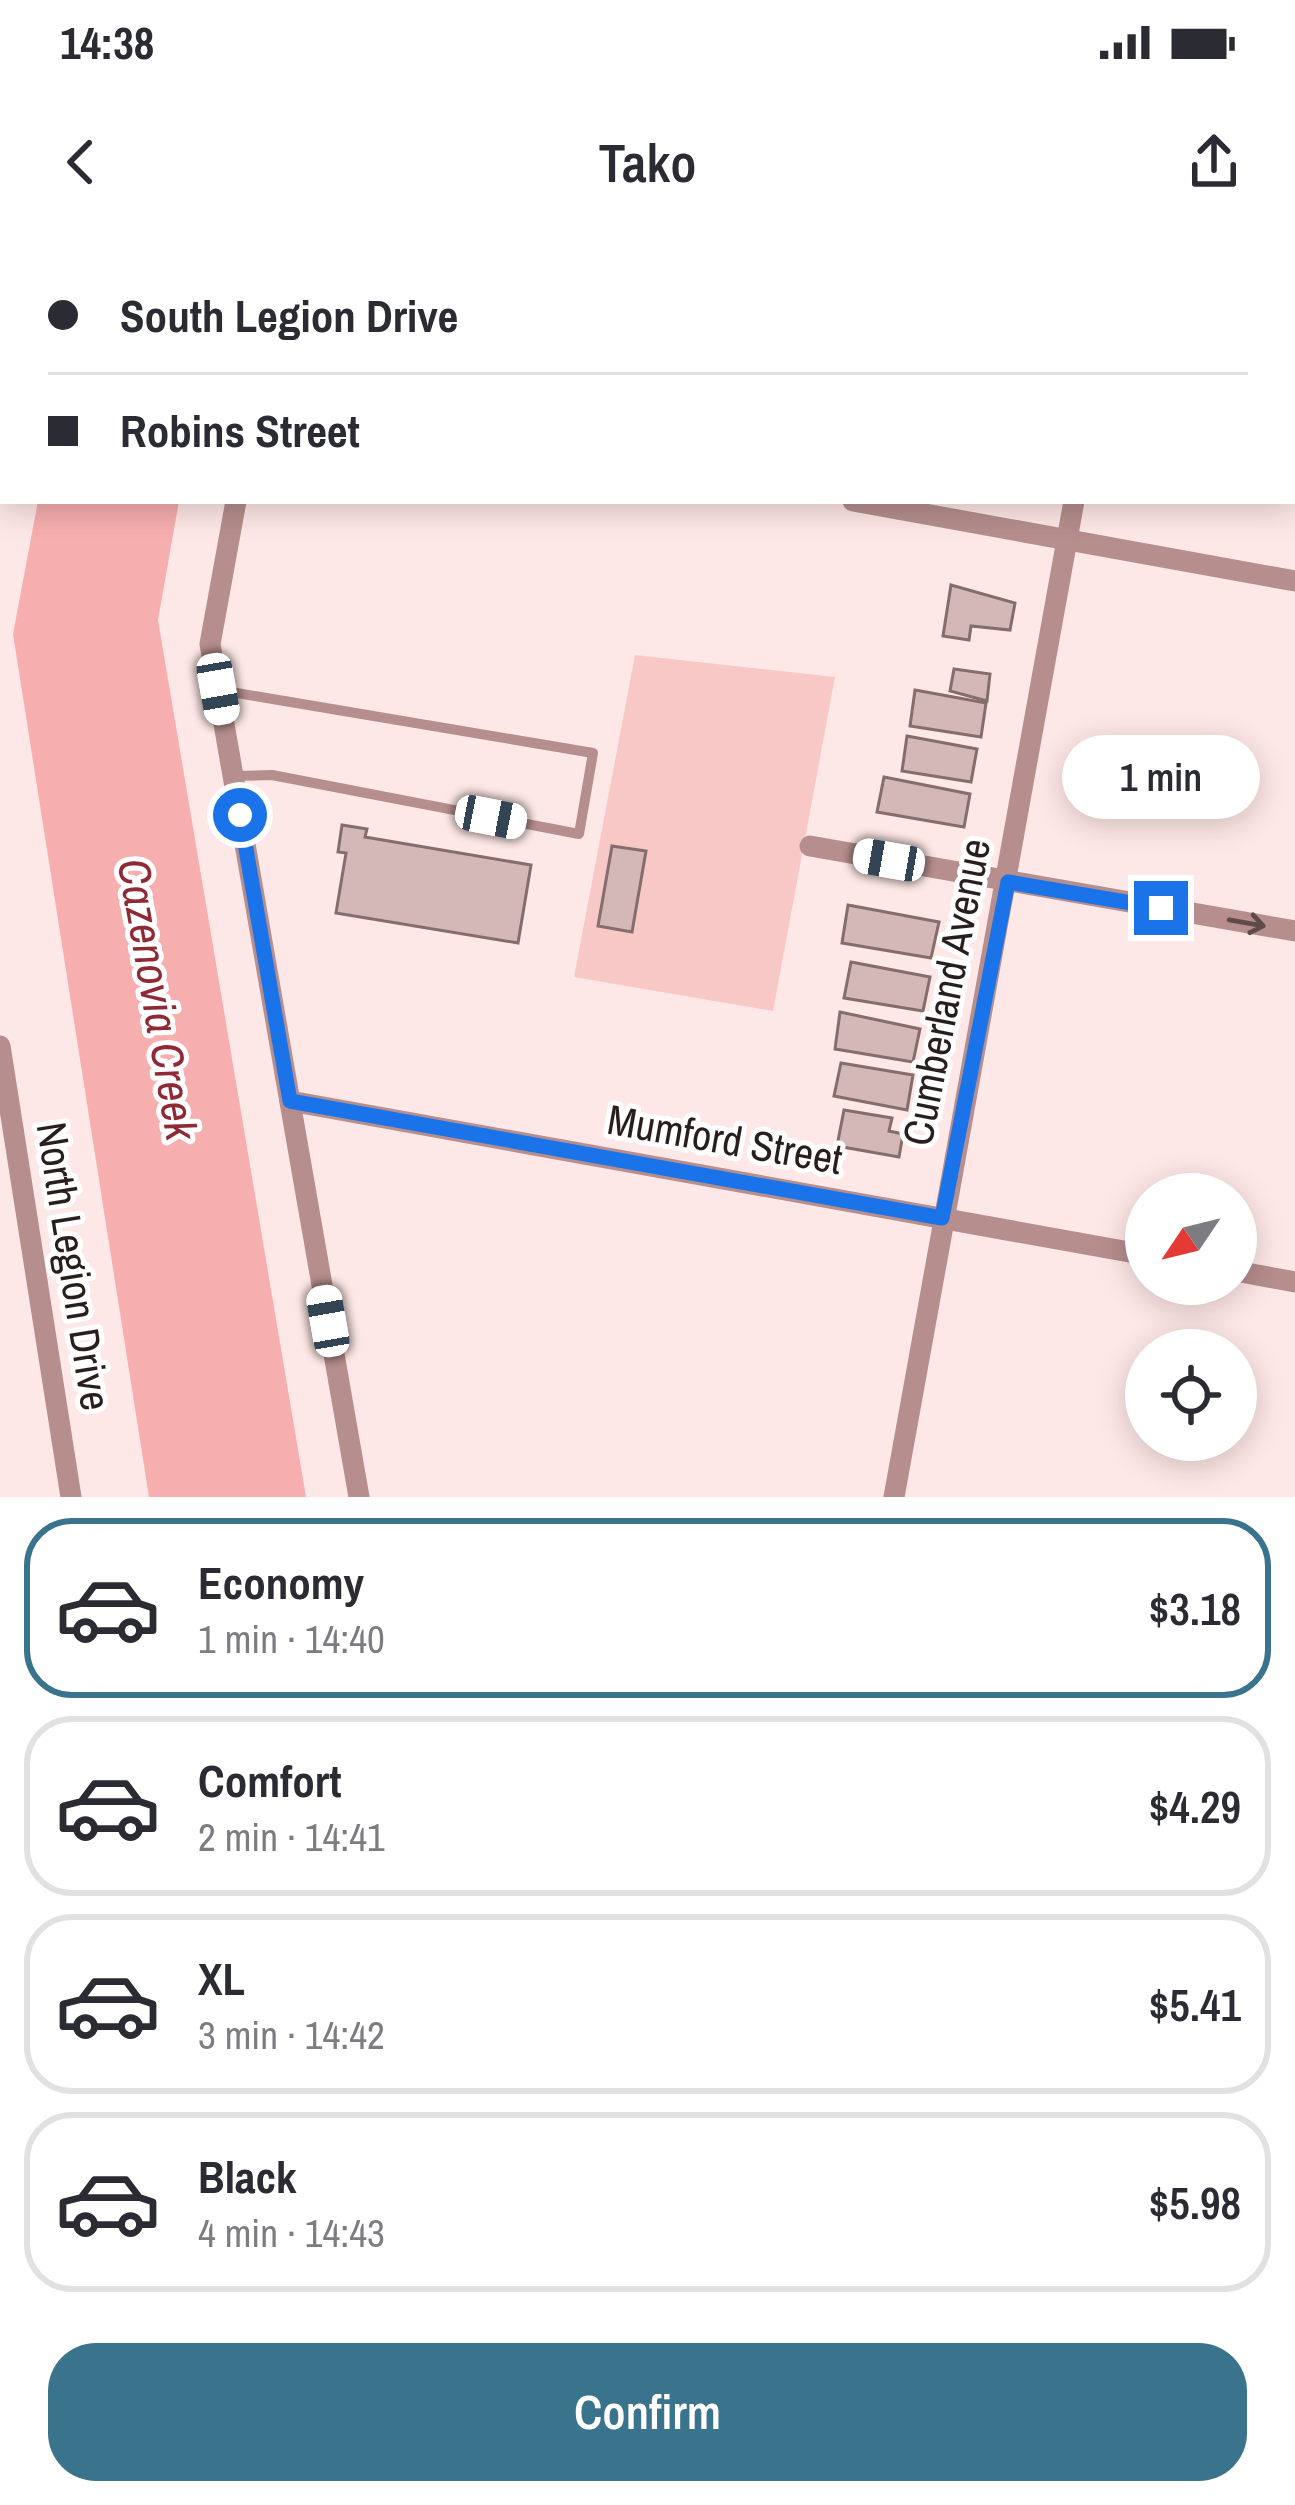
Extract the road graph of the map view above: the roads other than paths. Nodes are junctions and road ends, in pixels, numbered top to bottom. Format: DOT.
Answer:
graph roads {
  1 [pos="235,504"];
  2 [pos="869,504"];
  3 [pos="1073,504"];
  4 [pos="1067,540"];
  5 [pos="1295,581"];
  6 [pos="218,689"];
  7 [pos="233,776"];
  8 [pos="810,845"];
  9 [pos="1008,882"];
  10 [pos="1295,931"];
  11 [pos="0,1046"];
  12 [pos="290,1101"];
  13 [pos="7,1126"];
  14 [pos="942,1218"];
  15 [pos="1125,1251"];
  16 [pos="1257,1275"];
  17 [pos="1295,1282"];
  18 [pos="71,1497"];
  19 [pos="359,1497"];
  20 [pos="893,1497"];
  1 -- 6 [label="street"];
  2 -- 4 [label="street"];
  3 -- 4 [label="street, Cumberland Avenue"];
  4 -- 5 [label="street"];
  4 -- 9 [label="street, Cumberland Avenue"];
  6 -- 7 [label="street"];
  6 -- 7 [label="lane"];
  7 -- 12 [label="street"];
  8 -- 9 [label="street"];
  9 -- 10 [label="street, one-way"];
  9 -- 14 [label="street, Cumberland Avenue"];
  11 -- 13 [label="street, North Legion Drive"];
  12 -- 14 [label="street, Mumford Street"];
  12 -- 19 [label="street"];
  13 -- 18 [label="street, North Legion Drive"];
  14 -- 15 [label="street, Mumford Street"];
  14 -- 20 [label="street, Cumberland Avenue"];
  16 -- 17 [label="street"];
}
